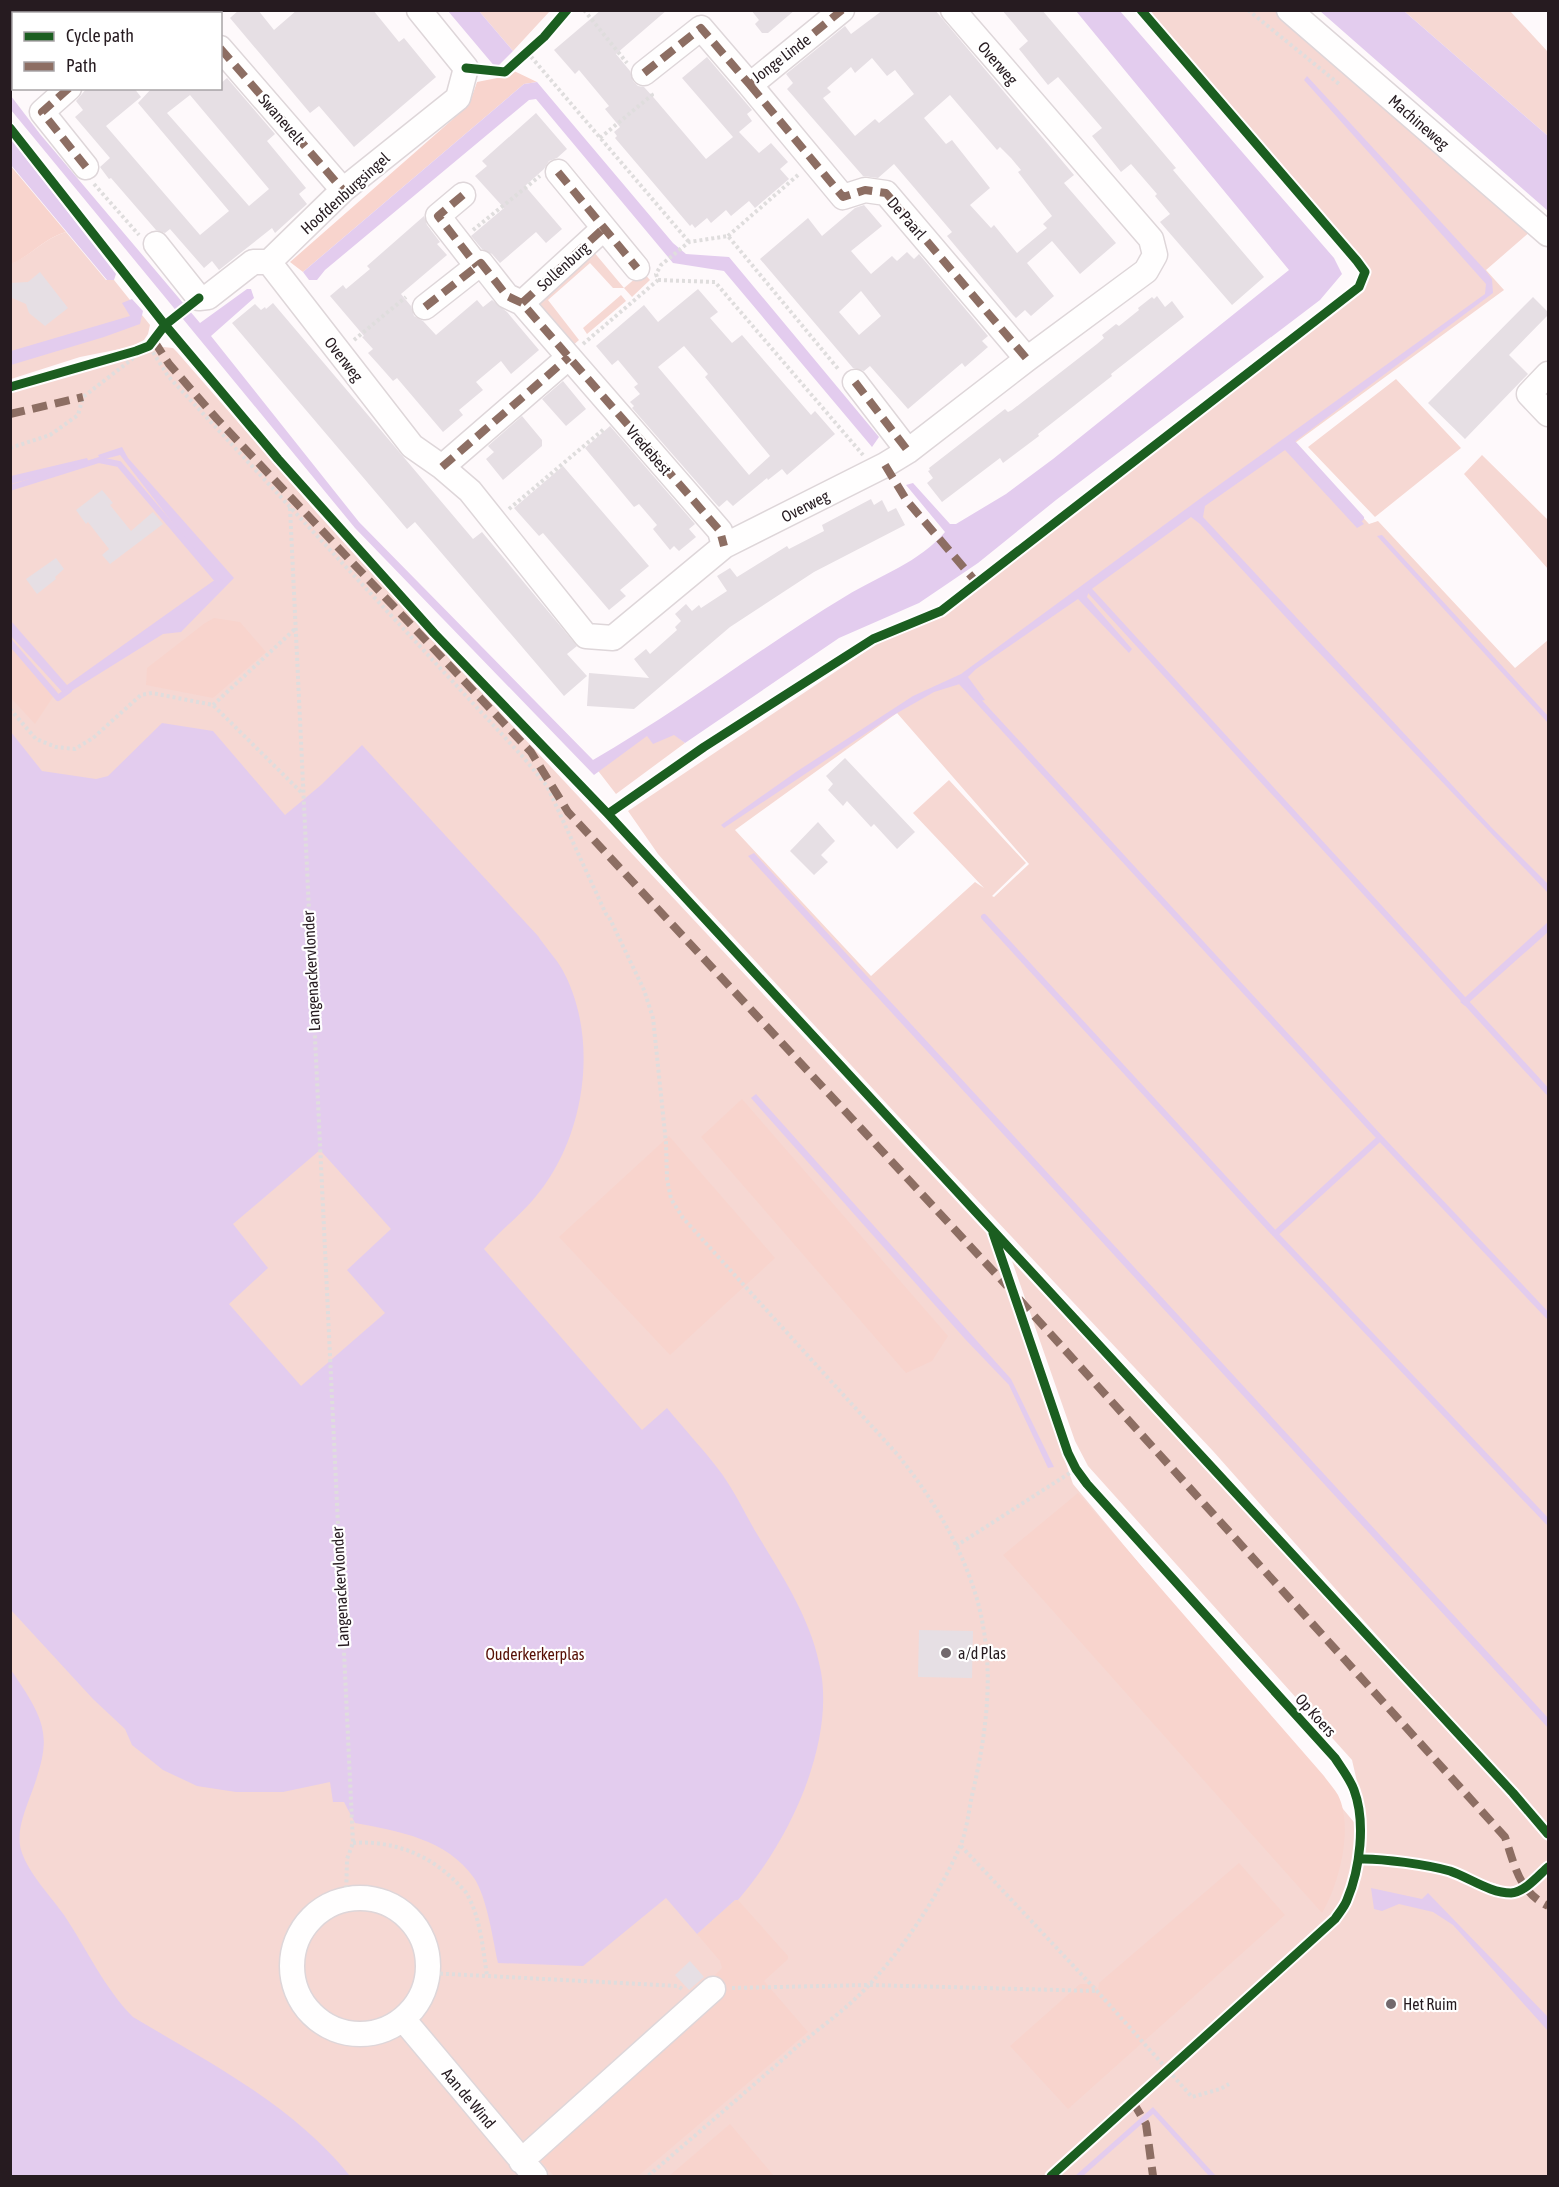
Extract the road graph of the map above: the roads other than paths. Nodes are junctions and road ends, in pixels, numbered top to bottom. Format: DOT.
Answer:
graph roads {
  1 [pos="419,10"];
  2 [pos="842,10"];
  3 [pos="953,10"];
  4 [pos="1288,10"];
  5 [pos="222,50"];
  6 [pos="642,75"];
  7 [pos="750,85"];
  8 [pos="67,90"];
  9 [pos="86,167"];
  10 [pos="558,172"];
  11 [pos="343,190"];
  12 [pos="463,195"];
  13 [pos="604,228"];
  14 [pos="1548,234"];
  15 [pos="156,244"];
  16 [pos="269,262"];
  17 [pos="477,266"];
  18 [pos="648,274"];
  19 [pos="522,303"];
  20 [pos="425,307"];
  21 [pos="569,356"];
  22 [pos="1027,359"];
  23 [pos="1548,374"];
  24 [pos="855,382"];
  25 [pos="1548,414"];
  26 [pos="908,451"];
  27 [pos="442,467"];
  28 [pos="724,546"];
  29 [pos="713,1989"];
  30 [pos="403,2019"];
  31 [pos="528,2169"];
  1 -- 11 [label="street, Hoofdenburgsingel"];
  2 -- 7 [label="street, Jonge Linde"];
  3 -- 22 [label="street, Overweg"];
  4 -- 14 [label="street, Machineweg"];
  5 -- 11 [label="street, Swanevelt"];
  6 -- 7 [label="street, Jonge Linde"];
  7 -- 22 [label="street, De Paarl"];
  8 -- 9 [label="street"];
  10 -- 13 [label="street, Sollenburg"];
  11 -- 16 [label="street, Hoofdenburgsingel"];
  12 -- 17 [label="street"];
  13 -- 18 [label="street, Sollenburg"];
  13 -- 19 [label="street, Sollenburg"];
  15 -- 16 [label="street, Hoofdenburgsingel"];
  16 -- 27 [label="street, Overweg"];
  17 -- 19 [label="street, Vredebest"];
  17 -- 20 [label="street"];
  19 -- 21 [label="street, Vredebest"];
  21 -- 27 [label="street"];
  21 -- 28 [label="street, Vredebest"];
  22 -- 26 [label="street, Overweg"];
  23 -- 25 [label="street"];
  24 -- 26 [label="street"];
  26 -- 28 [label="street, Overweg"];
  27 -- 28 [label="street, Overweg"];
  29 -- 31 [label="street"];
  30 -- 30 [label="street"];
  30 -- 31 [label="street, Aan de Wind"];
}
